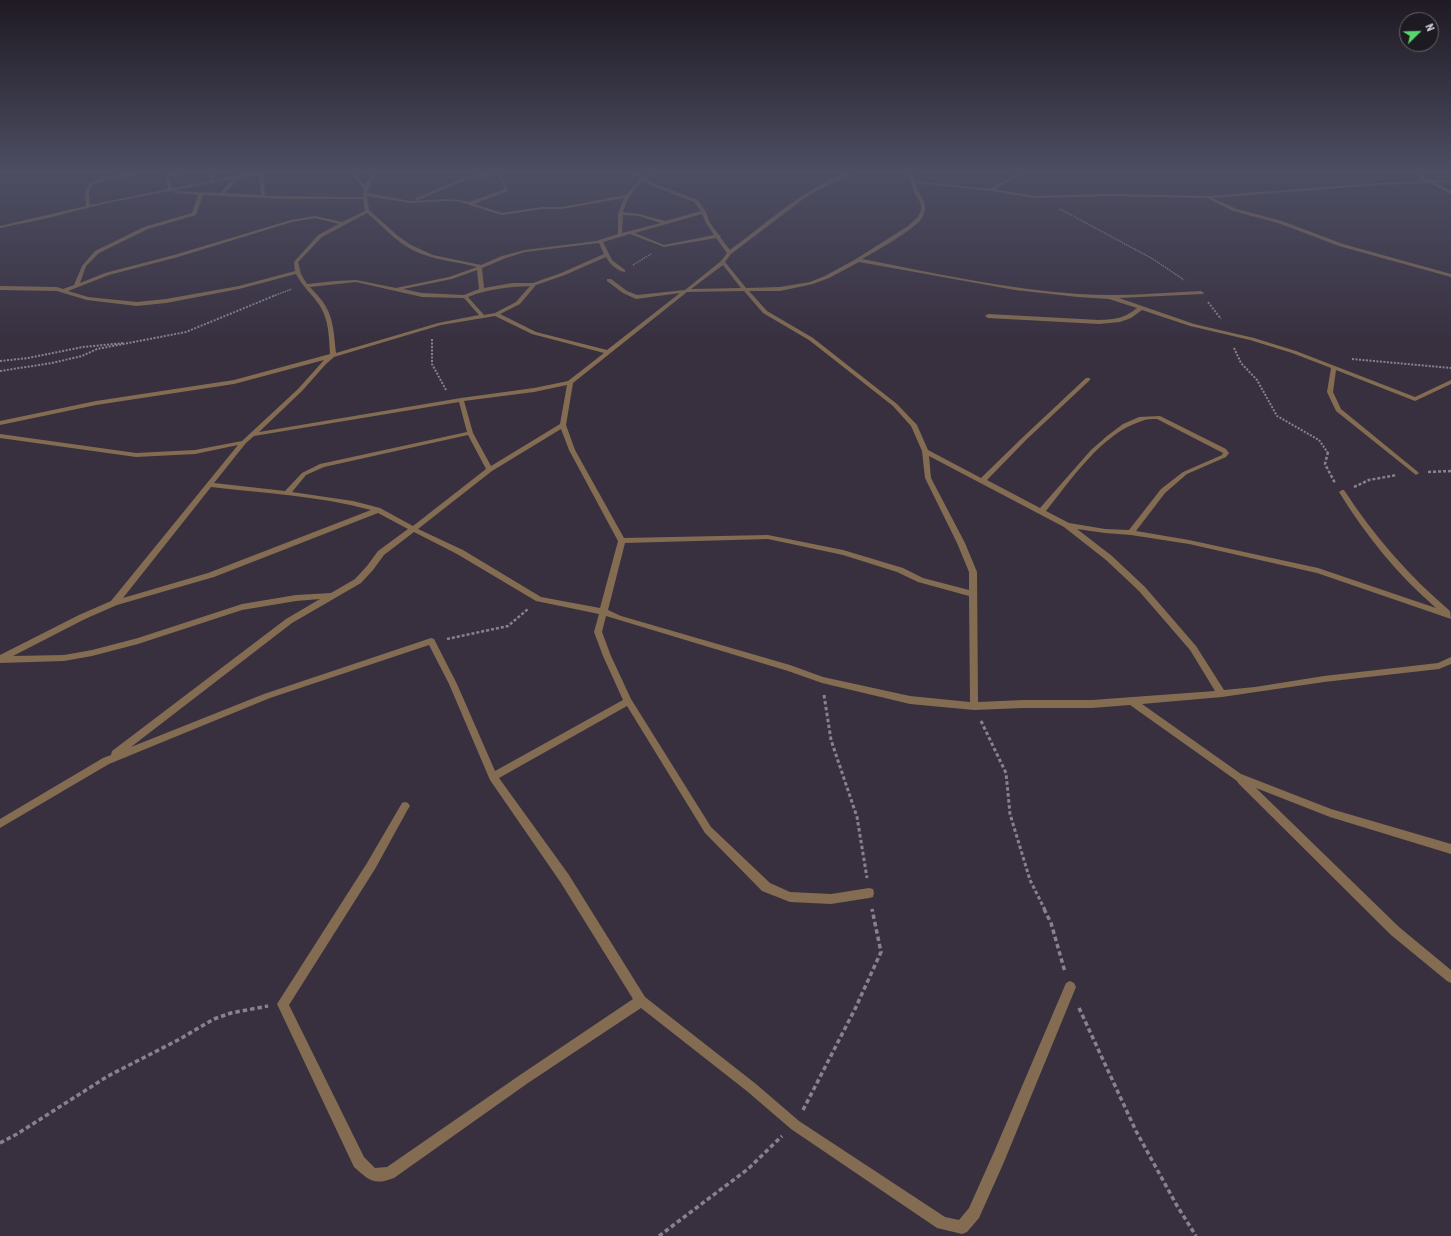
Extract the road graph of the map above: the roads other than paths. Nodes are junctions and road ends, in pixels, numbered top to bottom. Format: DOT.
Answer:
graph roads {
  1 [pos="144,230"];
  2 [pos="265,230"];
  3 [pos="332,230"];
  4 [pos="388,230"];
  5 [pos="620,230"];
  6 [pos="637,230"];
  7 [pos="714,230"];
  8 [pos="761,230"];
  9 [pos="906,230"];
  10 [pos="1300,230"];
  11 [pos="629,232"];
  12 [pos="620,234"];
  13 [pos="719,236"];
  14 [pos="600,241"];
  15 [pos="729,254"];
  16 [pos="607,255"];
  17 [pos="858,260"];
  18 [pos="724,262"];
  19 [pos="479,266"];
  20 [pos="623,271"];
  21 [pos="297,272"];
  22 [pos="1451,276"];
  23 [pos="609,280"];
  24 [pos="534,284"];
  25 [pos="76,286"];
  26 [pos="307,286"];
  27 [pos="0,288"];
  28 [pos="398,289"];
  29 [pos="65,290"];
  30 [pos="482,290"];
  31 [pos="686,291"];
  32 [pos="746,291"];
  33 [pos="1201,293"];
  34 [pos="465,297"];
  35 [pos="1110,297"];
  36 [pos="1142,307"];
  37 [pos="496,314"];
  38 [pos="482,316"];
  39 [pos="988,316"];
  40 [pos="608,352"];
  41 [pos="333,355"];
  42 [pos="1334,367"];
  43 [pos="1088,379"];
  44 [pos="570,382"];
  45 [pos="1451,382"];
  46 [pos="461,400"];
  47 [pos="0,423"];
  48 [pos="563,425"];
  49 [pos="470,433"];
  50 [pos="251,435"];
  51 [pos="0,436"];
  52 [pos="244,442"];
  53 [pos="925,451"];
  54 [pos="490,470"];
  55 [pos="1416,472"];
  56 [pos="982,481"];
  57 [pos="208,485"];
  58 [pos="1342,492"];
  59 [pos="286,493"];
  60 [pos="378,510"];
  61 [pos="1042,511"];
  62 [pos="1067,525"];
  63 [pos="413,529"];
  64 [pos="1131,532"];
  65 [pos="622,541"];
  66 [pos="972,594"];
  67 [pos="332,596"];
  68 [pos="114,603"];
  69 [pos="604,612"];
  70 [pos="1450,616"];
  71 [pos="0,660"];
  72 [pos="1451,660"];
  73 [pos="1222,694"];
  74 [pos="628,701"];
  75 [pos="1132,701"];
  76 [pos="974,706"];
  77 [pos="106,761"];
  78 [pos="493,777"];
  79 [pos="1238,777"];
  80 [pos="405,806"];
  81 [pos="0,824"];
  82 [pos="1451,849"];
  83 [pos="869,893"];
  84 [pos="1451,977"];
  85 [pos="1070,987"];
  86 [pos="641,1001"];
  1 -- 25 [label="street"];
  2 -- 25 [label="street"];
  3 -- 21 [label="street"];
  4 -- 19 [label="street"];
  5 -- 12 [label="street"];
  6 -- 11 [label="street"];
  7 -- 13 [label="street"];
  8 -- 15 [label="street"];
  9 -- 17 [label="street"];
  10 -- 22 [label="street"];
  11 -- 12 [label="street"];
  11 -- 13 [label="street"];
  12 -- 14 [label="street"];
  13 -- 15 [label="street"];
  14 -- 16 [label="street"];
  14 -- 19 [label="street"];
  15 -- 18 [label="street"];
  16 -- 20 [label="street"];
  16 -- 24 [label="street"];
  17 -- 32 [label="street"];
  17 -- 35 [label="street"];
  18 -- 31 [label="street"];
  18 -- 32 [label="street"];
  19 -- 28 [label="street"];
  19 -- 30 [label="street"];
  21 -- 26 [label="street"];
  21 -- 29 [label="street"];
  23 -- 31 [label="street"];
  24 -- 30 [label="street"];
  24 -- 37 [label="street"];
  25 -- 29 [label="street"];
  26 -- 28 [label="street"];
  26 -- 41 [label="street"];
  27 -- 29 [label="street"];
  28 -- 34 [label="street"];
  30 -- 34 [label="street"];
  31 -- 32 [label="street"];
  31 -- 40 [label="street"];
  32 -- 53 [label="street"];
  33 -- 35 [label="street"];
  34 -- 38 [label="street"];
  35 -- 36 [label="street"];
  36 -- 39 [label="street"];
  36 -- 42 [label="street"];
  37 -- 38 [label="street"];
  37 -- 40 [label="street"];
  38 -- 41 [label="street"];
  40 -- 44 [label="street"];
  41 -- 47 [label="street"];
  41 -- 50 [label="street"];
  42 -- 45 [label="street"];
  42 -- 55 [label="street"];
  43 -- 56 [label="street"];
  44 -- 46 [label="street"];
  44 -- 48 [label="street"];
  46 -- 49 [label="street"];
  46 -- 50 [label="street"];
  48 -- 54 [label="street"];
  48 -- 65 [label="street"];
  49 -- 54 [label="street"];
  49 -- 59 [label="street"];
  50 -- 52 [label="street"];
  51 -- 52 [label="street"];
  52 -- 57 [label="street"];
  53 -- 56 [label="street"];
  53 -- 66 [label="street"];
  54 -- 63 [label="street"];
  56 -- 61 [label="street"];
  57 -- 59 [label="street"];
  57 -- 68 [label="street"];
  58 -- 70 [label="street"];
  59 -- 60 [label="street"];
  60 -- 63 [label="street"];
  60 -- 68 [label="street"];
  61 -- 62 [label="street"];
  61 -- 64 [label="street"];
  62 -- 64 [label="street"];
  62 -- 73 [label="street"];
  63 -- 67 [label="street"];
  63 -- 69 [label="street"];
  64 -- 70 [label="street"];
  65 -- 66 [label="street"];
  65 -- 69 [label="street"];
  66 -- 76 [label="street"];
  67 -- 71 [label="street"];
  67 -- 77 [label="street"];
  68 -- 71 [label="street"];
  69 -- 74 [label="street"];
  69 -- 76 [label="street"];
  72 -- 73 [label="street"];
  73 -- 75 [label="street"];
  74 -- 78 [label="street"];
  74 -- 83 [label="street"];
  75 -- 76 [label="street"];
  75 -- 79 [label="street"];
  77 -- 78 [label="street"];
  77 -- 81 [label="street"];
  78 -- 86 [label="street"];
  79 -- 82 [label="street"];
  79 -- 84 [label="street"];
  80 -- 86 [label="street"];
  85 -- 86 [label="street"];
}
